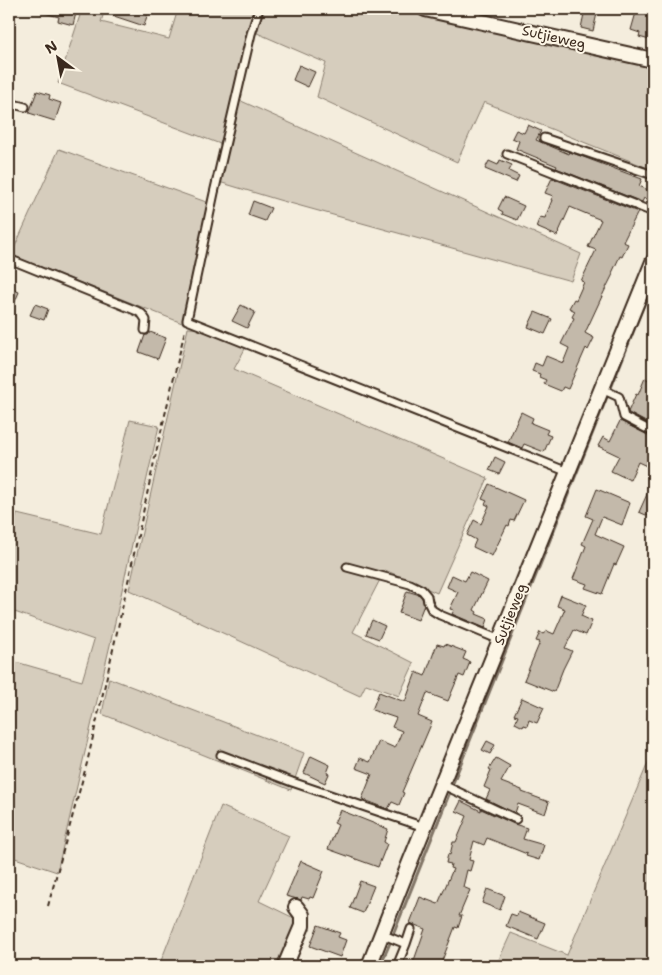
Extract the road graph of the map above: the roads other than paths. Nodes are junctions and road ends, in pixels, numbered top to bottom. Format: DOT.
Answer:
graph roads {
  1 [pos="259,9"];
  2 [pos="425,9"];
  3 [pos="653,60"];
  4 [pos="9,103"];
  5 [pos="25,107"];
  6 [pos="544,138"];
  7 [pos="507,154"];
  8 [pos="653,175"];
  9 [pos="653,212"];
  10 [pos="9,259"];
  11 [pos="653,262"];
  12 [pos="145,330"];
  13 [pos="602,389"];
  14 [pos="653,432"];
  15 [pos="568,472"];
  16 [pos="347,567"];
  17 [pos="500,640"];
  18 [pos="221,755"];
  19 [pos="441,784"];
  20 [pos="516,819"];
  21 [pos="424,827"];
  22 [pos="296,907"];
  23 [pos="411,929"];
  24 [pos="381,934"];
  25 [pos="406,944"];
  26 [pos="285,966"];
  27 [pos="369,966"];
  28 [pos="397,966"];
  1 -- 15 [label="lane"];
  2 -- 3 [label="street, Sutjieweg"];
  4 -- 5 [label="lane"];
  6 -- 8 [label="lane"];
  7 -- 9 [label="lane"];
  10 -- 12 [label="lane"];
  11 -- 13 [label="street, Sutjieweg"];
  13 -- 14 [label="lane"];
  13 -- 15 [label="street, Sutjieweg"];
  15 -- 17 [label="street, Sutjieweg"];
  16 -- 17 [label="lane"];
  17 -- 19 [label="street, Sutjieweg"];
  18 -- 21 [label="lane"];
  19 -- 20 [label="lane"];
  19 -- 21 [label="street, Sutjieweg"];
  21 -- 24 [label="street, Sutjieweg"];
  22 -- 26 [label="street"];
  23 -- 25 [label="lane"];
  24 -- 25 [label="lane"];
  24 -- 27 [label="street, Sutjieweg"];
  25 -- 28 [label="lane"];
}
